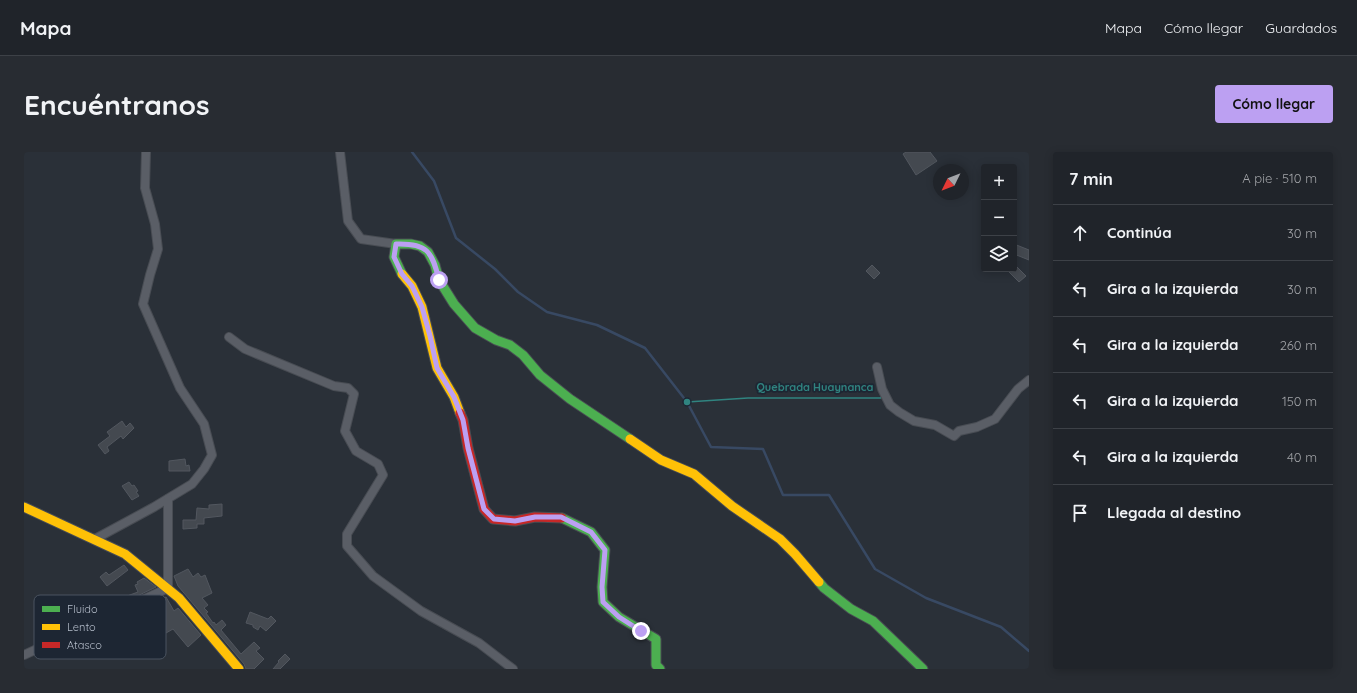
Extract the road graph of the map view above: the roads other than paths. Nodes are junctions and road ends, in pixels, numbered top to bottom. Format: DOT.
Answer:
graph roads {
  1 [pos="146,152"];
  2 [pos="340,152"];
  3 [pos="396,244"];
  4 [pos="229,337"];
  5 [pos="877,367"];
  6 [pos="1029,380"];
  7 [pos="168,499"];
  8 [pos="24,507"];
  9 [pos="95,539"];
  10 [pos="168,588"];
  11 [pos="153,595"];
  12 [pos="34,650"];
  13 [pos="24,655"];
  14 [pos="238,669"];
  15 [pos="513,669"];
  16 [pos="660,669"];
  17 [pos="922,669"];
  1 -- 7 [label="street"];
  2 -- 3 [label="street"];
  3 -- 16 [label="street"];
  3 -- 17 [label="street"];
  4 -- 15 [label="street"];
  5 -- 6 [label="street"];
  7 -- 9 [label="street"];
  7 -- 10 [label="street"];
  8 -- 9 [label="street"];
  9 -- 10 [label="street"];
  10 -- 11 [label="street"];
  10 -- 14 [label="street"];
  12 -- 13 [label="street"];
}
